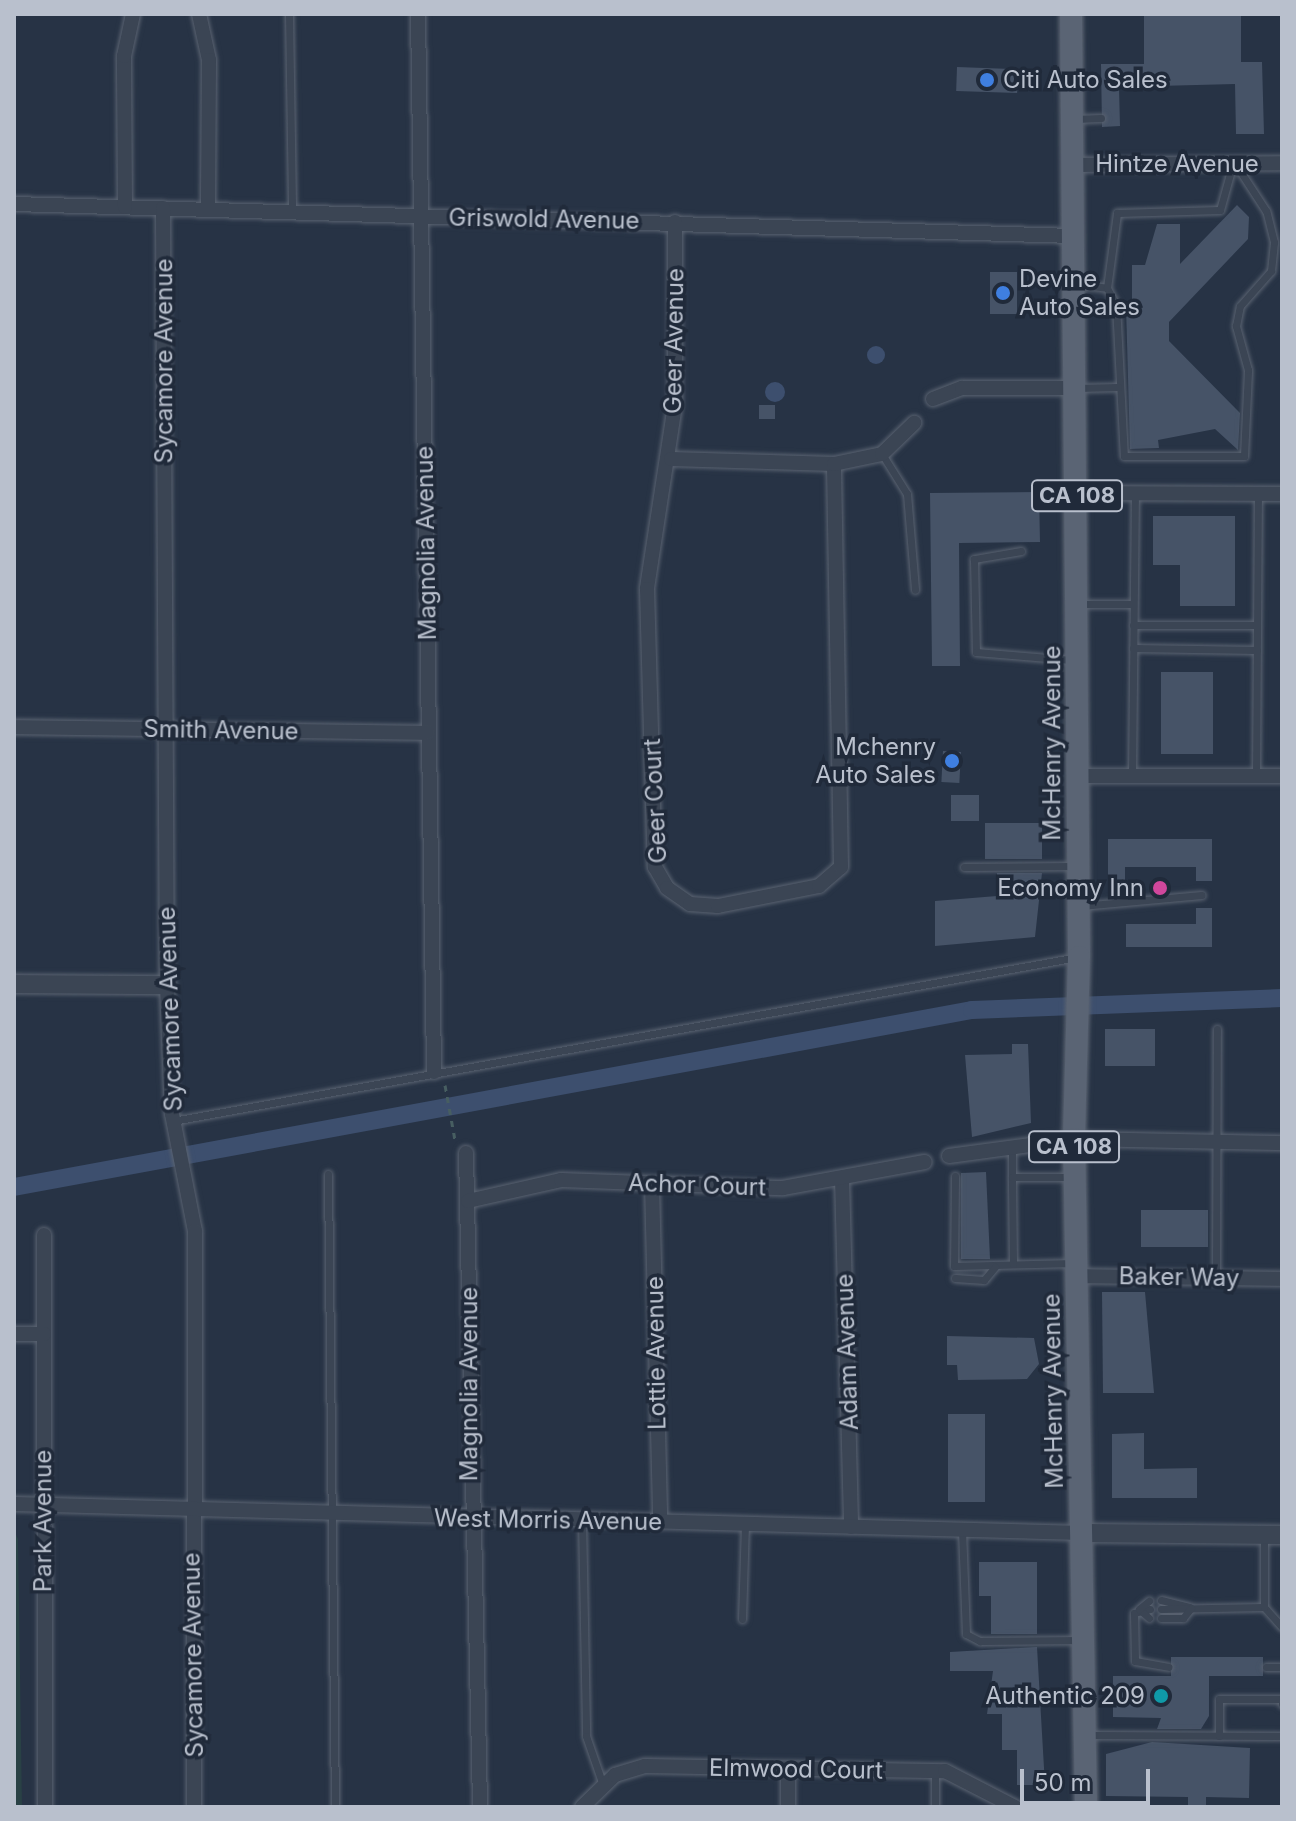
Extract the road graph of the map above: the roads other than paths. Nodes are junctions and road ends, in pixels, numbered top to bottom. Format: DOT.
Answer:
graph roads {
  1 [pos="133,14"];
  2 [pos="199,14"];
  3 [pos="289,14"];
  4 [pos="418,14"];
  5 [pos="1071,14"];
  6 [pos="1101,118"];
  7 [pos="1072,119"];
  8 [pos="1234,163"];
  9 [pos="1282,163"];
  10 [pos="1073,165"];
  11 [pos="14,204"];
  12 [pos="125,207"];
  13 [pos="163,208"];
  14 [pos="208,208"];
  15 [pos="292,211"];
  16 [pos="422,216"];
  17 [pos="675,222"];
  18 [pos="1073,236"];
  19 [pos="1074,284"];
  20 [pos="1107,288"];
  21 [pos="1118,387"];
  22 [pos="1075,388"];
  23 [pos="933,399"];
  24 [pos="914,423"];
  25 [pos="882,454"];
  26 [pos="671,459"];
  27 [pos="834,464"];
  28 [pos="1077,493"];
  29 [pos="1135,493"];
  30 [pos="1258,494"];
  31 [pos="1282,494"];
  32 [pos="1021,551"];
  33 [pos="915,590"];
  34 [pos="1078,604"];
  35 [pos="1133,604"];
  36 [pos="1133,625"];
  37 [pos="1257,625"];
  38 [pos="1133,648"];
  39 [pos="1257,650"];
  40 [pos="1078,661"];
  41 [pos="14,727"];
  42 [pos="167,730"];
  43 [pos="428,733"];
  44 [pos="1078,776"];
  45 [pos="1132,776"];
  46 [pos="1256,776"];
  47 [pos="1282,776"];
  48 [pos="1079,866"];
  49 [pos="964,867"];
  50 [pos="1202,895"];
  51 [pos="1079,906"];
  52 [pos="1079,968"];
  53 [pos="14,984"];
  54 [pos="167,985"];
  55 [pos="1217,1029"];
  56 [pos="434,1072"];
  57 [pos="173,1121"];
  58 [pos="1074,1139"];
  59 [pos="1217,1142"];
  60 [pos="1282,1143"];
  61 [pos="1012,1146"];
  62 [pos="466,1153"];
  63 [pos="949,1156"];
  64 [pos="925,1162"];
  65 [pos="328,1174"];
  66 [pos="955,1176"];
  67 [pos="1012,1177"];
  68 [pos="1074,1177"];
  69 [pos="842,1178"];
  70 [pos="652,1184"];
  71 [pos="468,1201"];
  72 [pos="44,1235"];
  73 [pos="1013,1264"];
  74 [pos="995,1267"];
  75 [pos="1076,1269"];
  76 [pos="955,1278"];
  77 [pos="1216,1278"];
  78 [pos="1282,1279"];
  79 [pos="14,1334"];
  80 [pos="44,1334"];
  81 [pos="14,1504"];
  82 [pos="42,1505"];
  83 [pos="191,1509"];
  84 [pos="331,1514"];
  85 [pos="470,1519"];
  86 [pos="582,1519"];
  87 [pos="660,1522"];
  88 [pos="745,1524"];
  89 [pos="851,1527"];
  90 [pos="962,1530"];
  91 [pos="1083,1533"];
  92 [pos="1273,1535"];
  93 [pos="1150,1605"];
  94 [pos="1264,1607"];
  95 [pos="1191,1608"];
  96 [pos="1139,1609"];
  97 [pos="1149,1618"];
  98 [pos="742,1619"];
  99 [pos="1282,1627"];
  100 [pos="1084,1640"];
  101 [pos="1168,1667"];
  102 [pos="1266,1667"];
  103 [pos="1282,1667"];
  104 [pos="1282,1704"];
  105 [pos="1085,1735"];
  106 [pos="1219,1736"];
  107 [pos="1282,1736"];
  108 [pos="788,1769"];
  109 [pos="935,1771"];
  110 [pos="603,1785"];
  111 [pos="990,1803"];
  112 [pos="585,1806"];
  113 [pos="45,1807"];
  114 [pos="194,1807"];
  115 [pos="335,1807"];
  116 [pos="480,1807"];
  117 [pos="788,1807"];
  118 [pos="935,1807"];
  119 [pos="1015,1807"];
  120 [pos="1086,1807"];
  1 -- 12 [label="street"];
  2 -- 14 [label="street"];
  3 -- 15 [label="lane"];
  4 -- 16 [label="street, Magnolia Avenue"];
  5 -- 7 [label="main road, McHenry Avenue / CA 108"];
  6 -- 7 [label="lane"];
  7 -- 10 [label="main road, McHenry Avenue / CA 108"];
  8 -- 9 [label="street, Hintze Avenue"];
  8 -- 10 [label="street, Hintze Avenue"];
  8 -- 20 [label="lane"];
  8 -- 21 [label="lane"];
  10 -- 18 [label="main road, McHenry Avenue / CA 108"];
  11 -- 12 [label="street, Griswold Avenue"];
  12 -- 13 [label="street, Griswold Avenue"];
  13 -- 14 [label="street, Griswold Avenue"];
  13 -- 42 [label="street, Sycamore Avenue"];
  14 -- 15 [label="street, Griswold Avenue"];
  15 -- 16 [label="street, Griswold Avenue"];
  16 -- 17 [label="street, Griswold Avenue"];
  16 -- 43 [label="street, Magnolia Avenue"];
  17 -- 18 [label="street, Griswold Avenue"];
  17 -- 26 [label="street, Geer Avenue"];
  18 -- 19 [label="main road, McHenry Avenue / CA 108"];
  19 -- 20 [label="lane"];
  19 -- 22 [label="main road, McHenry Avenue / CA 108"];
  20 -- 21 [label="lane"];
  21 -- 22 [label="lane"];
  22 -- 23 [label="street"];
  22 -- 28 [label="main road, McHenry Avenue / CA 108"];
  24 -- 25 [label="street"];
  25 -- 27 [label="street"];
  25 -- 33 [label="lane"];
  26 -- 27 [label="street"];
  26 -- 27 [label="street, Geer Court"];
  28 -- 29 [label="street"];
  28 -- 34 [label="main road, McHenry Avenue / CA 108"];
  29 -- 30 [label="street"];
  29 -- 35 [label="lane"];
  30 -- 31 [label="street"];
  30 -- 37 [label="lane"];
  32 -- 40 [label="lane"];
  34 -- 35 [label="lane"];
  34 -- 40 [label="main road, McHenry Avenue / CA 108"];
  35 -- 36 [label="lane"];
  36 -- 37 [label="lane"];
  36 -- 38 [label="lane"];
  37 -- 39 [label="lane"];
  38 -- 39 [label="lane"];
  38 -- 45 [label="lane"];
  39 -- 46 [label="lane"];
  40 -- 44 [label="main road, McHenry Avenue / CA 108"];
  41 -- 42 [label="street, Smith Avenue"];
  42 -- 43 [label="street, Smith Avenue"];
  42 -- 54 [label="street, Sycamore Avenue"];
  43 -- 56 [label="street, Magnolia Avenue"];
  44 -- 45 [label="street"];
  44 -- 48 [label="main road, McHenry Avenue / CA 108"];
  45 -- 46 [label="street"];
  46 -- 47 [label="street"];
  48 -- 49 [label="lane"];
  48 -- 51 [label="main road, McHenry Avenue / CA 108"];
  50 -- 51 [label="lane"];
  51 -- 52 [label="main road, McHenry Avenue / CA 108"];
  52 -- 56 [label="lane"];
  52 -- 58 [label="main road, McHenry Avenue / CA 108"];
  53 -- 54 [label="street"];
  54 -- 57 [label="street, Sycamore Avenue"];
  55 -- 59 [label="lane"];
  56 -- 57 [label="lane"];
  57 -- 83 [label="street, Sycamore Avenue"];
  58 -- 59 [label="street"];
  58 -- 61 [label="street"];
  58 -- 68 [label="main road, McHenry Avenue / CA 108"];
  59 -- 60 [label="street"];
  59 -- 77 [label="lane"];
  61 -- 63 [label="street"];
  61 -- 67 [label="lane"];
  62 -- 71 [label="street, Magnolia Avenue"];
  64 -- 69 [label="street, Achor Court"];
  65 -- 84 [label="lane"];
  66 -- 74 [label="lane"];
  67 -- 68 [label="lane"];
  67 -- 73 [label="lane"];
  68 -- 75 [label="main road, McHenry Avenue / CA 108"];
  69 -- 70 [label="street, Achor Court"];
  69 -- 89 [label="street, Adam Avenue"];
  70 -- 71 [label="street, Achor Court"];
  70 -- 87 [label="street, Lottie Avenue"];
  71 -- 85 [label="street, Magnolia Avenue"];
  72 -- 80 [label="street, Park Avenue"];
  73 -- 74 [label="lane"];
  73 -- 75 [label="lane"];
  74 -- 76 [label="lane"];
  75 -- 77 [label="street, Baker Way"];
  75 -- 91 [label="main road, McHenry Avenue / CA 108"];
  77 -- 78 [label="street, Baker Way"];
  79 -- 80 [label="street"];
  80 -- 82 [label="street, Park Avenue"];
  81 -- 82 [label="street, West Morris Avenue"];
  82 -- 83 [label="street, West Morris Avenue"];
  82 -- 113 [label="street, Park Avenue"];
  83 -- 84 [label="street, West Morris Avenue"];
  83 -- 114 [label="street, Sycamore Avenue"];
  84 -- 85 [label="street, West Morris Avenue"];
  84 -- 115 [label="lane"];
  85 -- 86 [label="street, West Morris Avenue"];
  85 -- 116 [label="street, Magnolia Avenue"];
  86 -- 87 [label="street, West Morris Avenue"];
  86 -- 110 [label="lane"];
  87 -- 88 [label="street, West Morris Avenue"];
  88 -- 89 [label="street, West Morris Avenue"];
  88 -- 98 [label="lane"];
  89 -- 90 [label="street, West Morris Avenue"];
  90 -- 91 [label="street, West Morris Avenue"];
  90 -- 100 [label="lane"];
  91 -- 92 [label="street"];
  91 -- 100 [label="main road, McHenry Avenue / CA 108"];
  92 -- 94 [label="lane"];
  93 -- 96 [label="lane"];
  94 -- 95 [label="lane"];
  94 -- 99 [label="lane"];
  95 -- 95 [label="lane"];
  96 -- 97 [label="lane"];
  96 -- 101 [label="lane"];
  100 -- 105 [label="main road, McHenry Avenue / CA 108"];
  102 -- 103 [label="lane"];
  104 -- 106 [label="lane"];
  105 -- 106 [label="lane"];
  105 -- 120 [label="main road, McHenry Avenue / CA 108"];
  106 -- 107 [label="lane"];
  108 -- 109 [label="street, Elmwood Court"];
  108 -- 110 [label="street, Elmwood Court"];
  108 -- 117 [label="street"];
  109 -- 111 [label="street, Elmwood Court"];
  109 -- 118 [label="lane"];
  110 -- 112 [label="street, Elmwood Court"];
  111 -- 119 [label="street, Elmwood Court"];
}
